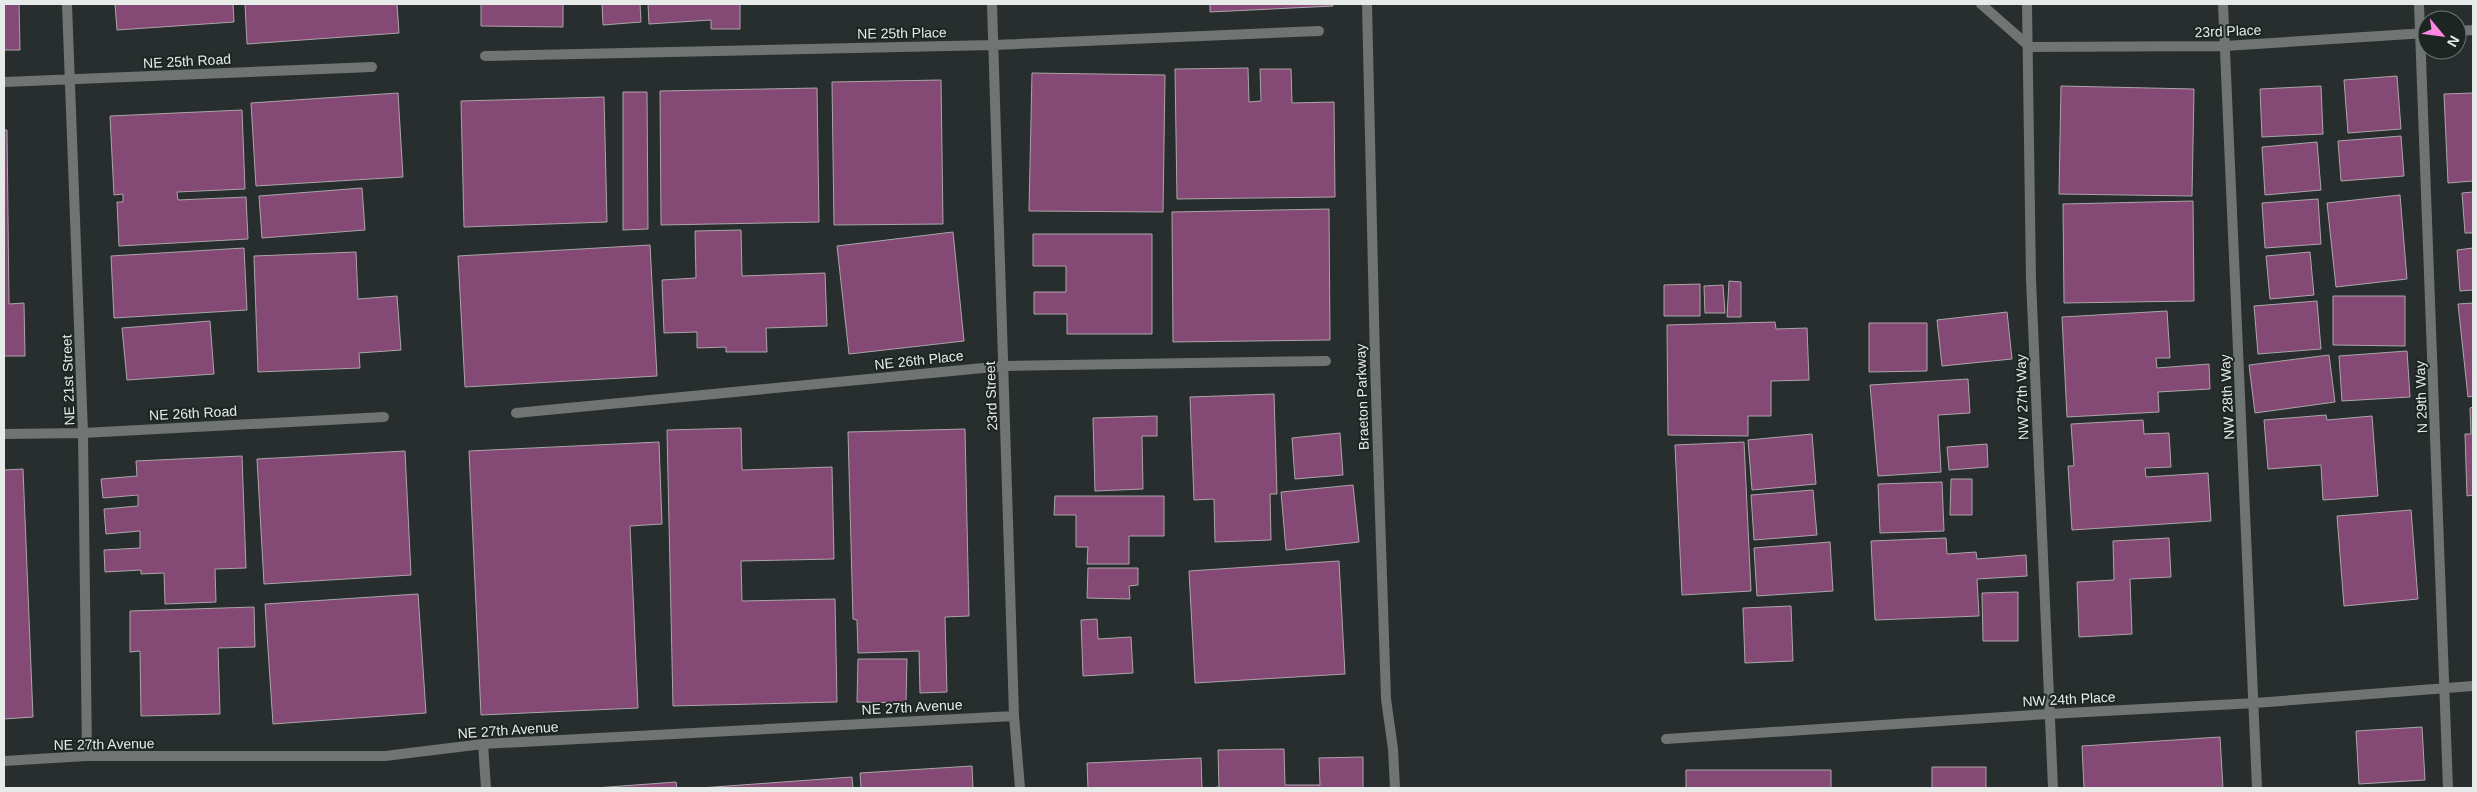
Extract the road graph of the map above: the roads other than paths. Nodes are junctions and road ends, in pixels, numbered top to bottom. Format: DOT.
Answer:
graph roads {
  1 [pos="67,4"];
  2 [pos="992,4"];
  3 [pos="1367,4"];
  4 [pos="1981,4"];
  5 [pos="2027,4"];
  6 [pos="2223,4"];
  7 [pos="1320,31"];
  8 [pos="2417,33"];
  9 [pos="994,45"];
  10 [pos="2225,46"];
  11 [pos="2030,47"];
  12 [pos="485,56"];
  13 [pos="2425,60"];
  14 [pos="372,66"];
  15 [pos="71,80"];
  16 [pos="4,82"];
  17 [pos="1326,361"];
  18 [pos="1004,366"];
  19 [pos="516,413"];
  20 [pos="384,417"];
  21 [pos="83,433"];
  22 [pos="4,434"];
  23 [pos="2473,686"];
  24 [pos="2446,689"];
  25 [pos="2255,703"];
  26 [pos="2049,714"];
  27 [pos="1014,716"];
  28 [pos="1666,739"];
  29 [pos="483,744"];
  30 [pos="87,756"];
  31 [pos="4,761"];
  32 [pos="486,788"];
  33 [pos="1020,788"];
  34 [pos="1396,788"];
  35 [pos="2053,788"];
  36 [pos="2257,788"];
  37 [pos="2448,788"];
  1 -- 15 [label="street, NE 21st Street"];
  2 -- 9 [label="street, 23rd Street"];
  3 -- 34 [label="street, Braeton Parkway"];
  4 -- 11 [label="street"];
  5 -- 11 [label="street, NW 27th Way"];
  6 -- 10 [label="street, NW 28th Way"];
  7 -- 9 [label="street, NE 25th Place"];
  8 -- 10 [label="street, 23rd Place"];
  9 -- 12 [label="street, NE 25th Place"];
  9 -- 18 [label="street, 23rd Street"];
  10 -- 11 [label="street, 23rd Place"];
  10 -- 25 [label="street, NW 28th Way"];
  11 -- 26 [label="street, NW 27th Way"];
  13 -- 24 [label="street, N 29th Way"];
  14 -- 15 [label="street, NE 25th Road"];
  15 -- 16 [label="street, NE 25th Road"];
  15 -- 21 [label="street, NE 21st Street"];
  17 -- 18 [label="street, NE 26th Place"];
  18 -- 19 [label="street, NE 26th Place"];
  18 -- 27 [label="street, 23rd Street"];
  20 -- 21 [label="street, NE 26th Road"];
  21 -- 22 [label="street, NE 26th Road"];
  21 -- 30 [label="street, NE 21st Street"];
  23 -- 24 [label="street, NW 24th Place"];
  24 -- 25 [label="street, NW 24th Place"];
  24 -- 37 [label="street, N 29th Way"];
  25 -- 26 [label="street, NW 24th Place"];
  25 -- 36 [label="street, NW 28th Way"];
  26 -- 28 [label="street, NW 24th Place"];
  26 -- 35 [label="street, NW 27th Way"];
  27 -- 29 [label="street, NE 27th Avenue"];
  27 -- 33 [label="street, 23rd Street"];
  29 -- 30 [label="street, NE 27th Avenue"];
  29 -- 32 [label="street"];
  30 -- 31 [label="street, NE 27th Avenue"];
}
